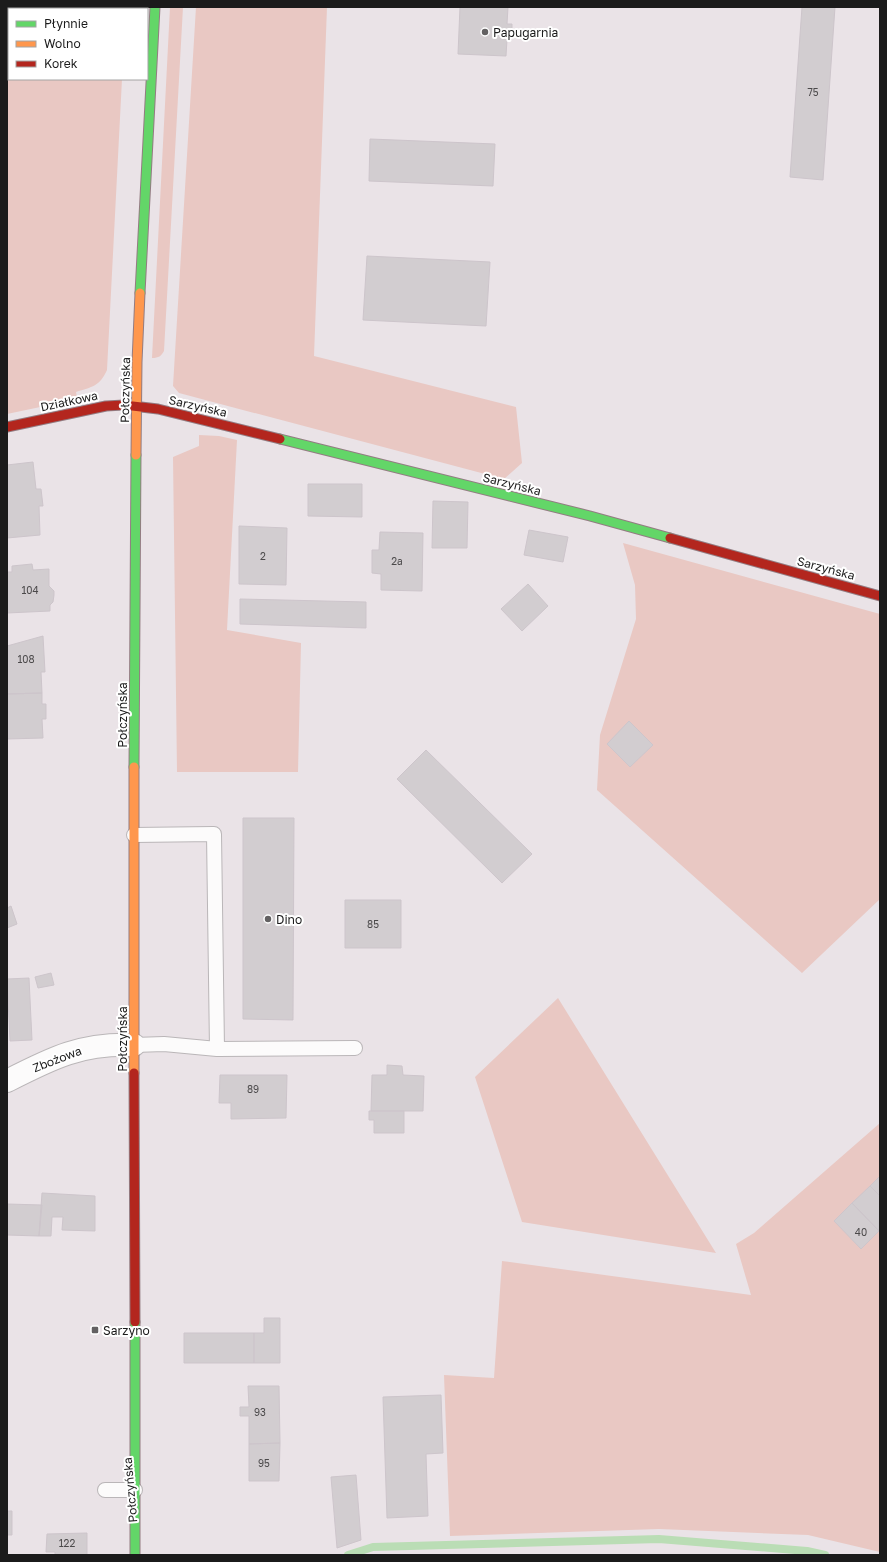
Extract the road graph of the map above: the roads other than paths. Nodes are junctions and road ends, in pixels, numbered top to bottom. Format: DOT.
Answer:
graph roads {
  1 [pos="155,7"];
  2 [pos="136,406"];
  3 [pos="7,426"];
  4 [pos="880,596"];
  5 [pos="134,835"];
  6 [pos="134,1045"];
  7 [pos="354,1048"];
  8 [pos="216,1049"];
  9 [pos="7,1081"];
  10 [pos="105,1490"];
  11 [pos="139,1493"];
  12 [pos="144,1532"];
  13 [pos="135,1555"];
  14 [pos="142,1555"];
  1 -- 2 [label="main road, Połczyńska"];
  2 -- 3 [label="main road, Działkowa"];
  2 -- 4 [label="main road, Sarzyńska"];
  2 -- 5 [label="main road, Połczyńska"];
  5 -- 6 [label="main road, Połczyńska"];
  5 -- 8 [label="lane"];
  6 -- 8 [label="lane"];
  6 -- 9 [label="street, Zbożowa"];
  6 -- 11 [label="main road, Połczyńska"];
  7 -- 8 [label="lane"];
  10 -- 11 [label="lane"];
  11 -- 13 [label="main road, Połczyńska"];
  12 -- 14 [label="main road, Połczyńska"];
}
